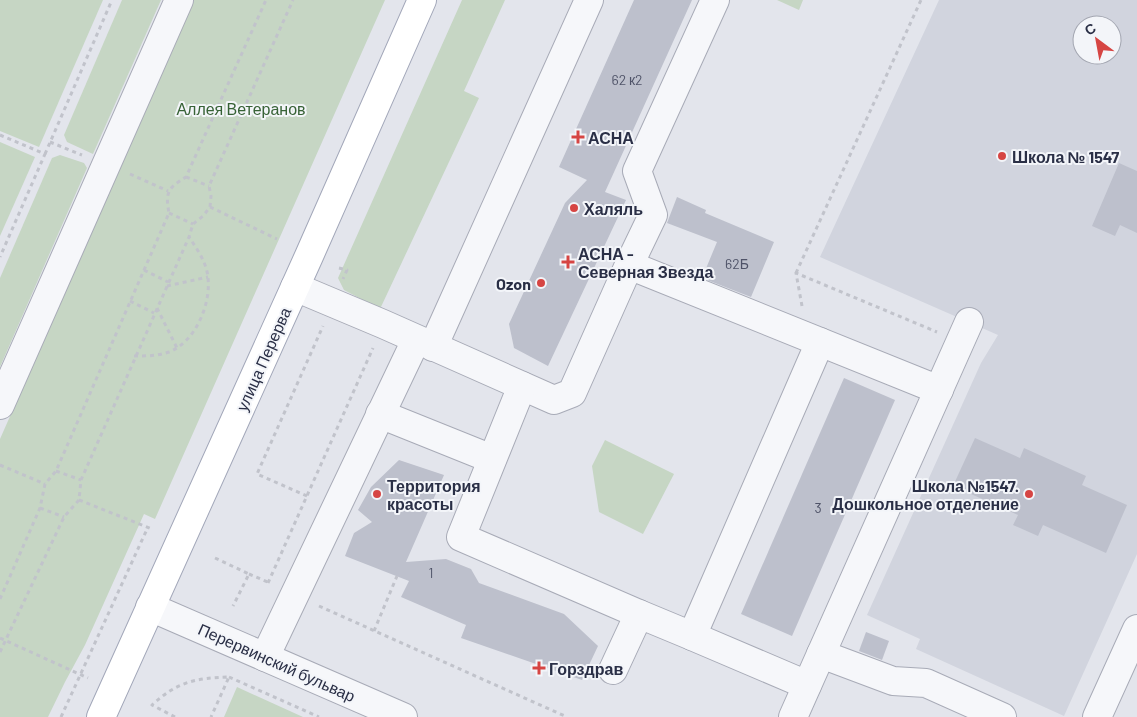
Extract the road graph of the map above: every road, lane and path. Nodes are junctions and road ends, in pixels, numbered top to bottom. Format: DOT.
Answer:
graph roads {
  1 [pos="112,0"];
  2 [pos="178,0"];
  3 [pos="266,0"];
  4 [pos="292,0"];
  5 [pos="422,0"];
  6 [pos="589,0"];
  7 [pos="715,0"];
  8 [pos="921,0"];
  9 [pos="0,135"];
  10 [pos="50,142"];
  11 [pos="45,154"];
  12 [pos="84,156"];
  13 [pos="127,172"];
  14 [pos="186,177"];
  15 [pos="209,186"];
  16 [pos="168,191"];
  17 [pos="210,207"];
  18 [pos="169,214"];
  19 [pos="193,224"];
  20 [pos="189,237"];
  21 [pos="277,239"];
  22 [pos="0,257"];
  23 [pos="629,265"];
  24 [pos="339,268"];
  25 [pos="144,270"];
  26 [pos="796,273"];
  27 [pos="208,277"];
  28 [pos="168,284"];
  29 [pos="295,287"];
  30 [pos="130,301"];
  31 [pos="333,303"];
  32 [pos="156,308"];
  33 [pos="154,313"];
  34 [pos="384,324"];
  35 [pos="965,332"];
  36 [pos="814,339"];
  37 [pos="424,343"];
  38 [pos="177,348"];
  39 [pos="134,356"];
  40 [pos="522,386"];
  41 [pos="939,390"];
  42 [pos="0,405"];
  43 [pos="380,414"];
  44 [pos="492,459"];
  45 [pos="0,465"];
  46 [pos="56,471"];
  47 [pos="80,480"];
  48 [pos="45,484"];
  49 [pos="307,496"];
  50 [pos="78,500"];
  51 [pos="40,508"];
  52 [pos="64,517"];
  53 [pos="148,527"];
  54 [pos="152,529"];
  55 [pos="215,558"];
  56 [pos="248,574"];
  57 [pos="398,576"];
  58 [pos="268,583"];
  59 [pos="295,595"];
  60 [pos="0,599"];
  61 [pos="233,606"];
  62 [pos="150,607"];
  63 [pos="639,614"];
  64 [pos="1137,629"];
  65 [pos="374,630"];
  66 [pos="692,636"];
  67 [pos="0,638"];
  68 [pos="6,641"];
  69 [pos="0,652"];
  70 [pos="821,654"];
  71 [pos="265,657"];
  72 [pos="613,670"];
  73 [pos="80,674"];
  74 [pos="229,677"];
  75 [pos="88,678"];
  76 [pos="807,685"];
  77 [pos="61,717"];
  78 [pos="101,717"];
  79 [pos="175,717"];
  80 [pos="211,717"];
  81 [pos="319,717"];
  82 [pos="403,717"];
  83 [pos="567,717"];
  84 [pos="793,717"];
  85 [pos="1002,717"];
  86 [pos="1097,717"];
  1 -- 10 [label="path"];
  2 -- 42 [label="street"];
  3 -- 14 [label="path"];
  4 -- 15 [label="path"];
  5 -- 29 [label="main road, улица Перерва"];
  6 -- 37 [label="street"];
  7 -- 23 [label="street"];
  8 -- 26 [label="path"];
  9 -- 11 [label="path"];
  10 -- 11 [label="path"];
  10 -- 12 [label="path"];
  11 -- 22 [label="path"];
  13 -- 16 [label="path"];
  14 -- 15 [label="path"];
  14 -- 16 [label="path"];
  15 -- 17 [label="path"];
  16 -- 18 [label="path"];
  17 -- 19 [label="path"];
  17 -- 21 [label="path"];
  18 -- 19 [label="path"];
  18 -- 25 [label="path"];
  19 -- 20 [label="path"];
  20 -- 27 [label="path"];
  20 -- 28 [label="path"];
  23 -- 36 [label="street"];
  23 -- 40 [label="street"];
  24 -- 31 [label="path"];
  25 -- 28 [label="path"];
  25 -- 30 [label="path"];
  26 -- 35 [label="path"];
  26 -- 36 [label="path"];
  27 -- 28 [label="path"];
  27 -- 38 [label="path"];
  28 -- 32 [label="path"];
  29 -- 31 [label="street"];
  29 -- 62 [label="main road, улица Перерва"];
  30 -- 33 [label="path"];
  30 -- 46 [label="path"];
  31 -- 34 [label="street"];
  31 -- 49 [label="path"];
  32 -- 33 [label="path"];
  32 -- 38 [label="path"];
  33 -- 39 [label="path"];
  34 -- 37 [label="street"];
  34 -- 49 [label="path"];
  35 -- 41 [label="street"];
  36 -- 41 [label="street"];
  36 -- 66 [label="street"];
  37 -- 40 [label="street"];
  37 -- 43 [label="street"];
  38 -- 39 [label="path"];
  39 -- 47 [label="path"];
  40 -- 44 [label="street"];
  41 -- 70 [label="street"];
  43 -- 44 [label="street"];
  43 -- 59 [label="street"];
  44 -- 63 [label="street"];
  45 -- 48 [label="path"];
  46 -- 47 [label="path"];
  46 -- 48 [label="path"];
  47 -- 50 [label="path"];
  48 -- 51 [label="path"];
  49 -- 58 [label="path"];
  50 -- 52 [label="path"];
  50 -- 53 [label="path"];
  51 -- 52 [label="path"];
  51 -- 60 [label="path"];
  52 -- 68 [label="path"];
  53 -- 54 [label="path"];
  53 -- 73 [label="path"];
  55 -- 56 [label="path"];
  56 -- 58 [label="path"];
  56 -- 61 [label="path"];
  57 -- 65 [label="path"];
  58 -- 59 [label="path"];
  59 -- 65 [label="path"];
  59 -- 71 [label="street"];
  62 -- 71 [label="street, Перервинский бульвар"];
  62 -- 78 [label="main road, улица Перерва"];
  63 -- 66 [label="street"];
  63 -- 72 [label="street"];
  64 -- 86 [label="street"];
  65 -- 83 [label="path"];
  66 -- 76 [label="street"];
  67 -- 68 [label="path"];
  68 -- 69 [label="path"];
  68 -- 73 [label="path"];
  70 -- 76 [label="street"];
  70 -- 85 [label="street"];
  71 -- 82 [label="street, Перервинский бульвар"];
  73 -- 75 [label="path"];
  73 -- 77 [label="path"];
  74 -- 79 [label="path"];
  74 -- 80 [label="path"];
  74 -- 81 [label="path"];
  76 -- 84 [label="street"];
}
